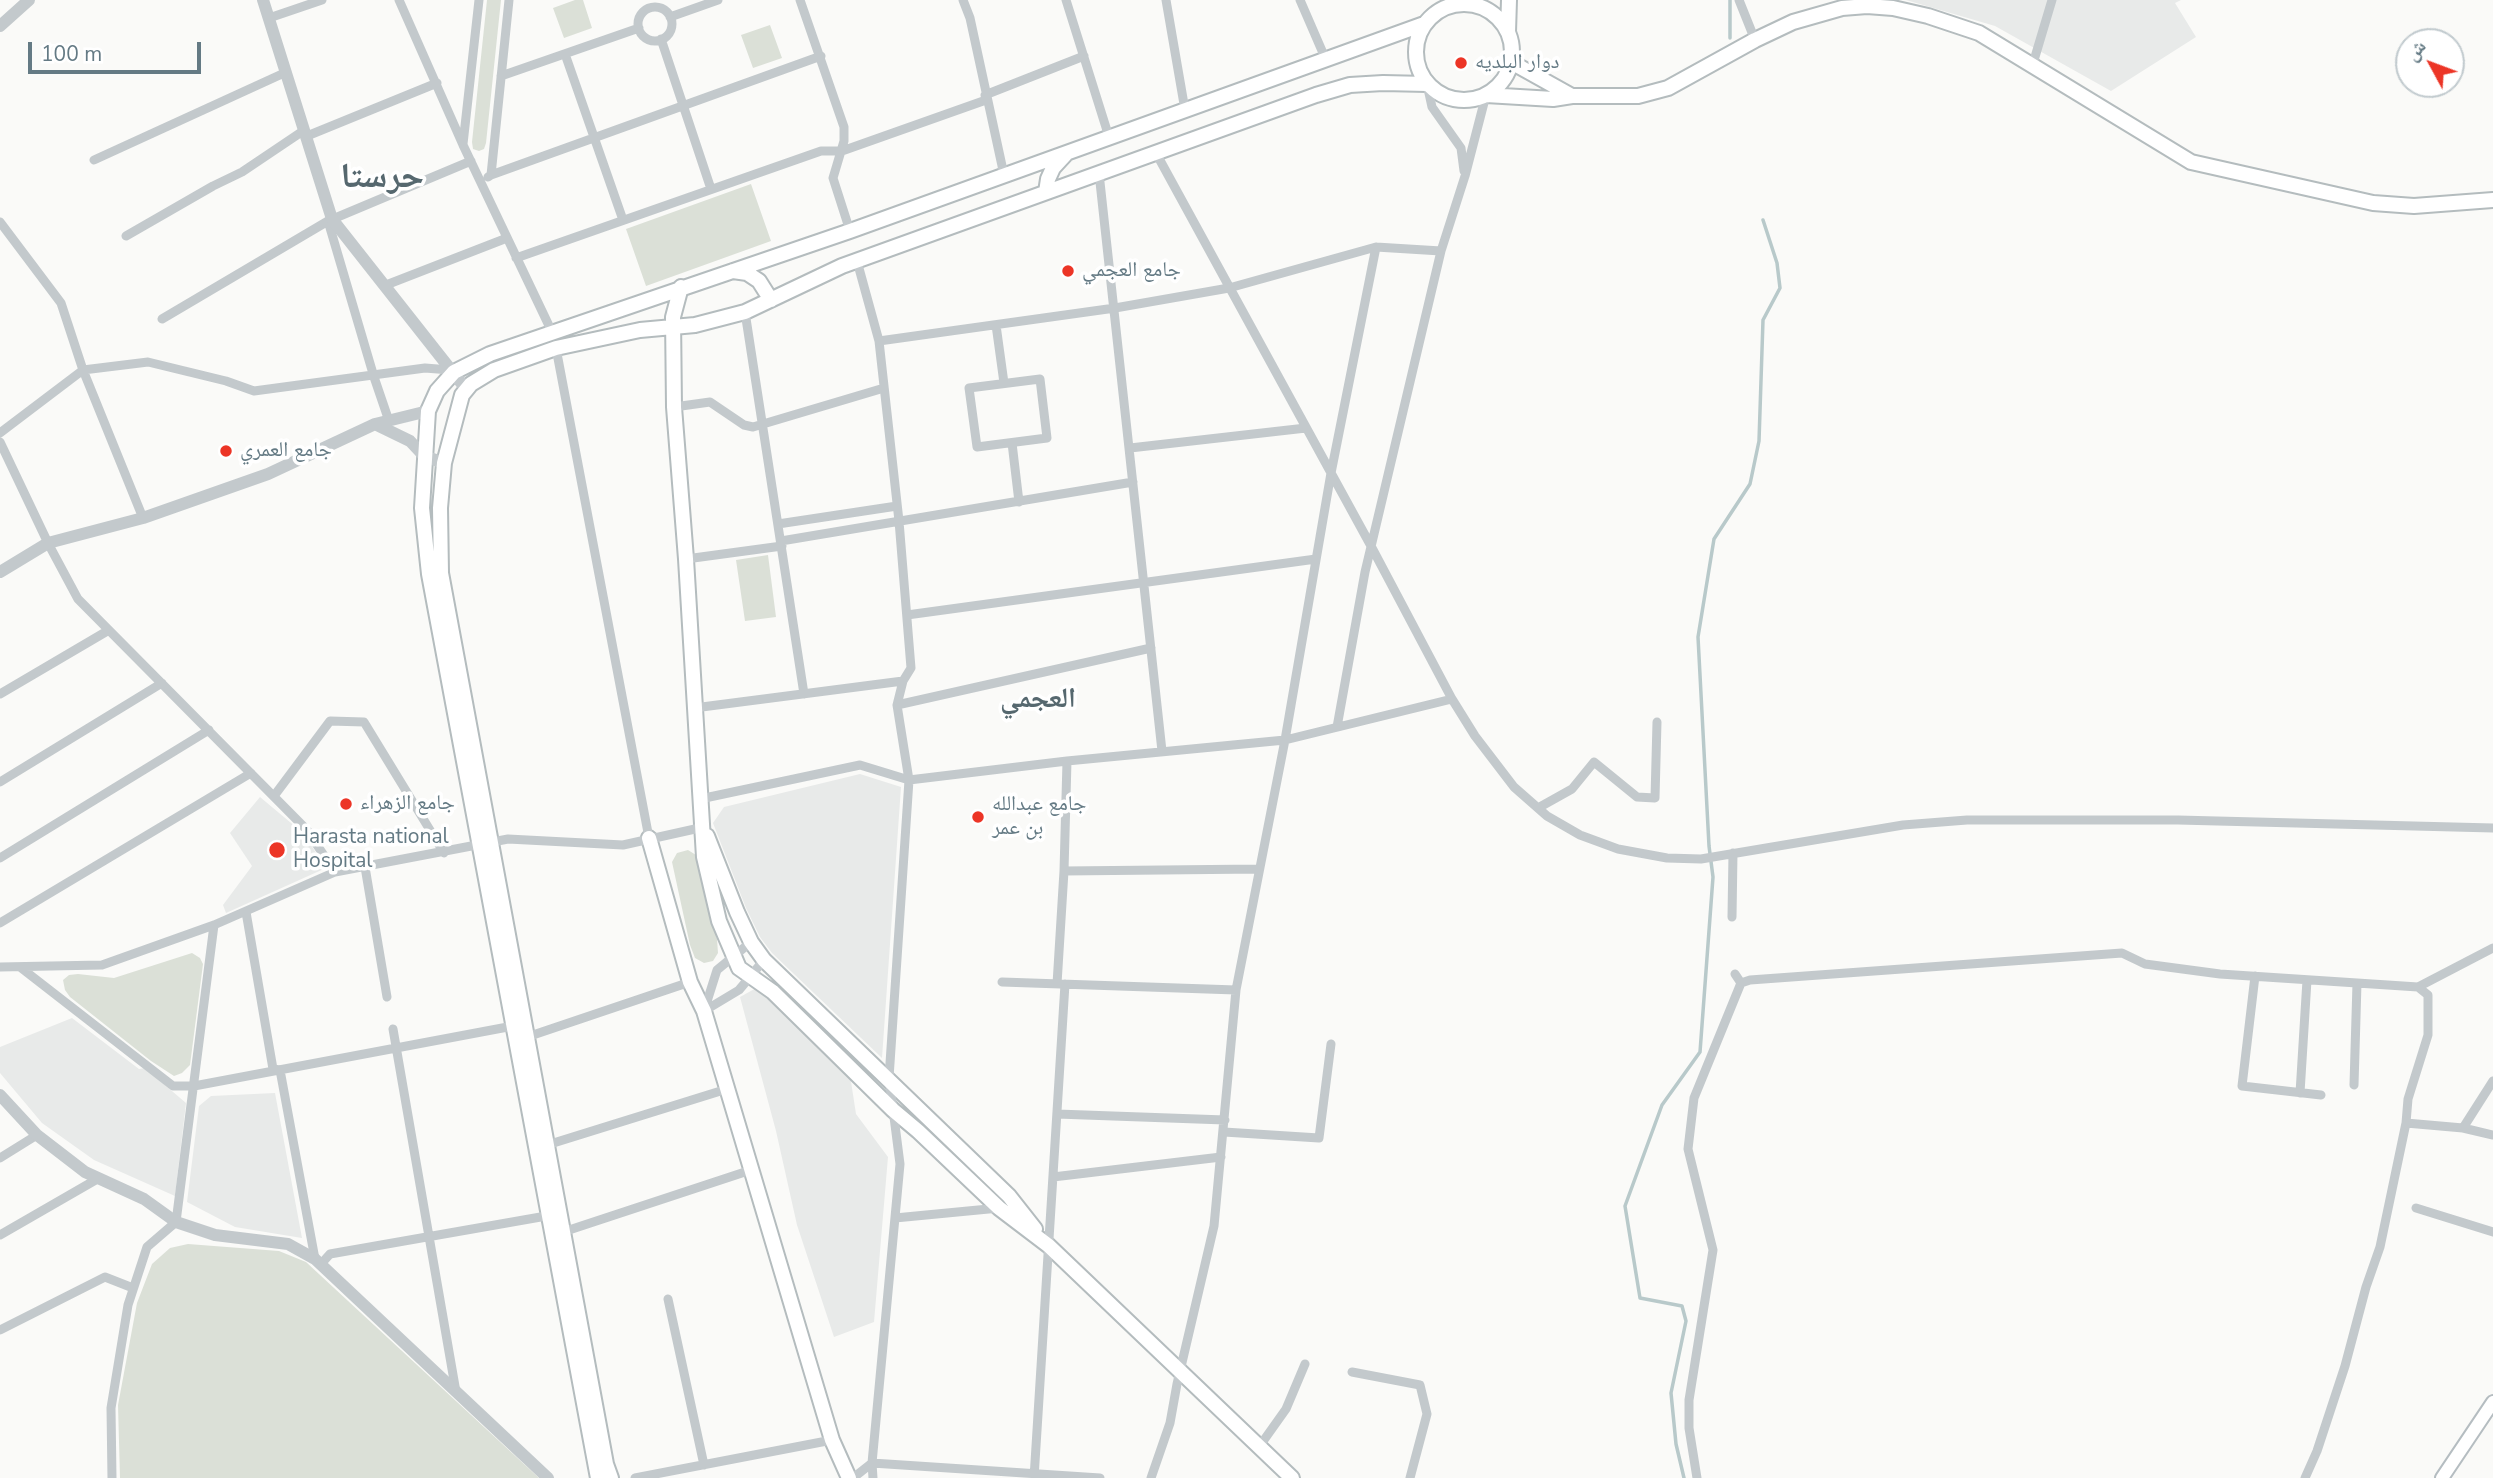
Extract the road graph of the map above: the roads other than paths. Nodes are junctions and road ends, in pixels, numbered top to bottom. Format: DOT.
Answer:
graph roads {
  1 [pos="29,0"];
  2 [pos="258,0"];
  3 [pos="263,0"];
  4 [pos="321,0"];
  5 [pos="400,0"];
  6 [pos="479,0"];
  7 [pos="509,0"];
  8 [pos="718,0"];
  9 [pos="800,0"];
  10 [pos="963,0"];
  11 [pos="1066,0"];
  12 [pos="1166,0"];
  13 [pos="1300,0"];
  14 [pos="1509,0"];
  15 [pos="1739,0"];
  16 [pos="2052,0"];
  17 [pos="1450,3"];
  18 [pos="649,4"];
  19 [pos="670,17"];
  20 [pos="269,18"];
  21 [pos="1424,24"];
  22 [pos="0,26"];
  23 [pos="639,29"];
  24 [pos="1508,32"];
  25 [pos="661,39"];
  26 [pos="1755,40"];
  27 [pos="565,54"];
  28 [pos="821,56"];
  29 [pos="1084,56"];
  30 [pos="1326,60"];
  31 [pos="1511,62"];
  32 [pos="2032,66"];
  33 [pos="282,74"];
  34 [pos="501,76"];
  35 [pos="437,83"];
  36 [pos="1427,85"];
  37 [pos="1486,95"];
  38 [pos="1572,96"];
  39 [pos="986,98"];
  40 [pos="683,105"];
  41 [pos="1185,110"];
  42 [pos="304,134"];
  43 [pos="1108,136"];
  44 [pos="594,137"];
  45 [pos="463,145"];
  46 [pos="1072,150"];
  47 [pos="842,151"];
  48 [pos="1156,153"];
  49 [pos="94,160"];
  50 [pos="471,161"];
  51 [pos="1100,173"];
  52 [pos="491,175"];
  53 [pos="1004,175"];
  54 [pos="1465,176"];
  55 [pos="481,183"];
  56 [pos="712,189"];
  57 [pos="1046,192"];
  58 [pos="2493,200"];
  59 [pos="330,220"];
  60 [pos="624,220"];
  61 [pos="0,222"];
  62 [pos="850,231"];
  63 [pos="126,236"];
  64 [pos="507,237"];
  65 [pos="1376,247"];
  66 [pos="1441,251"];
  67 [pos="516,258"];
  68 [pos="857,261"];
  69 [pos="732,271"];
  70 [pos="386,285"];
  71 [pos="681,287"];
  72 [pos="1229,288"];
  73 [pos="771,300"];
  74 [pos="1115,308"];
  75 [pos="745,312"];
  76 [pos="162,320"];
  77 [pos="996,325"];
  78 [pos="673,328"];
  79 [pos="552,332"];
  80 [pos="879,341"];
  81 [pos="556,348"];
  82 [pos="83,370"];
  83 [pos="454,372"];
  84 [pos="374,377"];
  85 [pos="1004,383"];
  86 [pos="884,388"];
  87 [pos="466,389"];
  88 [pos="674,407"];
  89 [pos="428,411"];
  90 [pos="389,421"];
  91 [pos="376,424"];
  92 [pos="764,424"];
  93 [pos="1306,428"];
  94 [pos="0,433"];
  95 [pos="0,442"];
  96 [pos="1012,443"];
  97 [pos="1130,448"];
  98 [pos="424,456"];
  99 [pos="444,463"];
  100 [pos="1331,474"];
  101 [pos="1133,482"];
  102 [pos="1019,502"];
  103 [pos="897,506"];
  104 [pos="143,518"];
  105 [pos="899,522"];
  106 [pos="778,524"];
  107 [pos="48,543"];
  108 [pos="781,544"];
  109 [pos="1371,546"];
  110 [pos="686,559"];
  111 [pos="1316,559"];
  112 [pos="0,572"];
  113 [pos="1144,583"];
  114 [pos="907,615"];
  115 [pos="109,630"];
  116 [pos="1151,648"];
  117 [pos="903,681"];
  118 [pos="162,683"];
  119 [pos="0,694"];
  120 [pos="804,694"];
  121 [pos="1452,699"];
  122 [pos="897,705"];
  123 [pos="694,708"];
  124 [pos="1657,722"];
  125 [pos="1337,727"];
  126 [pos="209,730"];
  127 [pos="1285,740"];
  128 [pos="1162,751"];
  129 [pos="1067,761"];
  130 [pos="251,773"];
  131 [pos="909,780"];
  132 [pos="0,782"];
  133 [pos="274,796"];
  134 [pos="700,799"];
  135 [pos="1538,808"];
  136 [pos="704,827"];
  137 [pos="2493,828"];
  138 [pos="649,838"];
  139 [pos="485,844"];
  140 [pos="444,853"];
  141 [pos="1733,853"];
  142 [pos="0,858"];
  143 [pos="365,867"];
  144 [pos="1259,869"];
  145 [pos="1064,871"];
  146 [pos="335,872"];
  147 [pos="246,912"];
  148 [pos="1732,918"];
  149 [pos="0,923"];
  150 [pos="214,925"];
  151 [pos="751,942"];
  152 [pos="2493,948"];
  153 [pos="733,956"];
  154 [pos="764,960"];
  155 [pos="0,967"];
  156 [pos="20,967"];
  157 [pos="1735,974"];
  158 [pos="2255,976"];
  159 [pos="750,977"];
  160 [pos="2307,980"];
  161 [pos="690,982"];
  162 [pos="1002,982"];
  163 [pos="2357,983"];
  164 [pos="1061,984"];
  165 [pos="1741,984"];
  166 [pos="2418,987"];
  167 [pos="1236,990"];
  168 [pos="387,997"];
  169 [pos="704,1011"];
  170 [pos="513,1026"];
  171 [pos="393,1029"];
  172 [pos="527,1037"];
  173 [pos="1331,1044"];
  174 [pos="396,1048"];
  175 [pos="279,1070"];
  176 [pos="888,1078"];
  177 [pos="2493,1081"];
  178 [pos="2354,1085"];
  179 [pos="194,1086"];
  180 [pos="727,1089"];
  181 [pos="2300,1093"];
  182 [pos="0,1095"];
  183 [pos="2322,1096"];
  184 [pos="893,1110"];
  185 [pos="1057,1114"];
  186 [pos="1225,1120"];
  187 [pos="2406,1123"];
  188 [pos="2463,1128"];
  189 [pos="1224,1132"];
  190 [pos="37,1135"];
  191 [pos="2493,1135"];
  192 [pos="547,1145"];
  193 [pos="1222,1157"];
  194 [pos="0,1158"];
  195 [pos="751,1170"];
  196 [pos="1053,1177"];
  197 [pos="99,1178"];
  198 [pos="999,1208"];
  199 [pos="2416,1208"];
  200 [pos="554,1215"];
  201 [pos="895,1218"];
  202 [pos="176,1222"];
  203 [pos="563,1232"];
  204 [pos="2493,1232"];
  205 [pos="0,1235"];
  206 [pos="429,1236"];
  207 [pos="1049,1246"];
  208 [pos="318,1262"];
  209 [pos="133,1288"];
  210 [pos="668,1299"];
  211 [pos="0,1330"];
  212 [pos="1305,1364"];
  213 [pos="1180,1371"];
  214 [pos="1352,1372"];
  215 [pos="456,1392"];
  216 [pos="2493,1402"];
  217 [pos="832,1440"];
  218 [pos="1259,1447"];
  219 [pos="872,1464"];
  220 [pos="705,1465"];
  221 [pos="1034,1476"];
  222 [pos="112,1478"];
  223 [pos="548,1478"];
  224 [pos="598,1478"];
  225 [pos="611,1478"];
  226 [pos="635,1478"];
  227 [pos="851,1478"];
  228 [pos="873,1478"];
  229 [pos="1100,1478"];
  230 [pos="1151,1478"];
  231 [pos="1292,1478"];
  232 [pos="1410,1478"];
  233 [pos="1698,1478"];
  234 [pos="2305,1478"];
  235 [pos="2442,1478"];
  1 -- 22 [label="street"];
  2 -- 33 [label="street"];
  3 -- 20 [label="street"];
  4 -- 20 [label="street"];
  5 -- 35 [label="street"];
  6 -- 45 [label="street"];
  7 -- 34 [label="street"];
  8 -- 19 [label="street"];
  9 -- 28 [label="street"];
  10 -- 39 [label="street"];
  11 -- 29 [label="street"];
  12 -- 41 [label="street"];
  13 -- 30 [label="street"];
  14 -- 24 [label="main road"];
  15 -- 26 [label="street"];
  16 -- 32 [label="street"];
  17 -- 21 [label="main road"];
  17 -- 24 [label="main road"];
  18 -- 19 [label="street"];
  18 -- 23 [label="street"];
  19 -- 25 [label="street"];
  20 -- 42 [label="street"];
  21 -- 30 [label="main road"];
  21 -- 36 [label="main road"];
  23 -- 25 [label="street"];
  23 -- 27 [label="street"];
  24 -- 31 [label="main road"];
  25 -- 40 [label="street"];
  26 -- 32 [label="main road"];
  26 -- 38 [label="main road"];
  27 -- 34 [label="street"];
  27 -- 44 [label="street"];
  28 -- 40 [label="street"];
  28 -- 47 [label="street"];
  29 -- 39 [label="street"];
  29 -- 43 [label="street"];
  30 -- 41 [label="main road"];
  31 -- 37 [label="main road"];
  31 -- 38 [label="main road"];
  32 -- 58 [label="main road"];
  33 -- 42 [label="street"];
  33 -- 49 [label="street"];
  34 -- 52 [label="street"];
  35 -- 42 [label="street"];
  35 -- 45 [label="street"];
  36 -- 37 [label="main road"];
  36 -- 48 [label="main road"];
  36 -- 54 [label="street"];
  37 -- 38 [label="main road"];
  37 -- 54 [label="street"];
  39 -- 47 [label="street"];
  39 -- 53 [label="street"];
  40 -- 44 [label="street"];
  40 -- 56 [label="street"];
  41 -- 43 [label="main road"];
  42 -- 59 [label="street"];
  42 -- 63 [label="street"];
  43 -- 46 [label="main road"];
  44 -- 52 [label="street"];
  44 -- 60 [label="street"];
  45 -- 50 [label="street"];
  46 -- 53 [label="main road"];
  46 -- 57 [label="main road"];
  47 -- 56 [label="street"];
  47 -- 62 [label="street"];
  48 -- 51 [label="main road"];
  48 -- 72 [label="street"];
  50 -- 55 [label="street"];
  50 -- 59 [label="street"];
  51 -- 57 [label="main road"];
  51 -- 74 [label="street"];
  52 -- 55 [label="street"];
  53 -- 62 [label="main road"];
  54 -- 66 [label="street"];
  55 -- 64 [label="street"];
  56 -- 60 [label="street"];
  57 -- 68 [label="main road"];
  59 -- 70 [label="street"];
  59 -- 76 [label="street"];
  59 -- 84 [label="street"];
  60 -- 67 [label="street"];
  61 -- 82 [label="street"];
  62 -- 69 [label="main road"];
  64 -- 67 [label="street"];
  64 -- 70 [label="street"];
  65 -- 66 [label="street"];
  65 -- 72 [label="street"];
  65 -- 100 [label="street"];
  66 -- 109 [label="street"];
  67 -- 79 [label="street"];
  68 -- 73 [label="main road"];
  68 -- 80 [label="street"];
  69 -- 71 [label="main road"];
  69 -- 73 [label="main road"];
  70 -- 83 [label="street"];
  71 -- 78 [label="main road"];
  71 -- 79 [label="main road"];
  72 -- 74 [label="street"];
  72 -- 93 [label="street"];
  73 -- 75 [label="main road"];
  74 -- 77 [label="street"];
  74 -- 97 [label="street"];
  75 -- 78 [label="main road"];
  75 -- 92 [label="street"];
  77 -- 80 [label="street"];
  77 -- 85 [label="street"];
  78 -- 81 [label="main road"];
  78 -- 88 [label="main road"];
  79 -- 83 [label="main road"];
  80 -- 86 [label="street"];
  81 -- 87 [label="main road"];
  81 -- 138 [label="street"];
  82 -- 84 [label="street"];
  82 -- 94 [label="street"];
  82 -- 104 [label="street"];
  83 -- 84 [label="street"];
  83 -- 87 [label="street"];
  83 -- 89 [label="main road"];
  84 -- 90 [label="street"];
  85 -- 96 [label="street"];
  85 -- 96 [label="street"];
  86 -- 92 [label="street"];
  86 -- 103 [label="street"];
  87 -- 99 [label="main road"];
  88 -- 92 [label="street"];
  88 -- 110 [label="main road"];
  89 -- 90 [label="street"];
  89 -- 98 [label="main road"];
  90 -- 91 [label="street"];
  91 -- 98 [label="street"];
  91 -- 104 [label="street"];
  92 -- 106 [label="street"];
  93 -- 97 [label="street"];
  93 -- 100 [label="street"];
  95 -- 107 [label="street"];
  96 -- 102 [label="street"];
  97 -- 101 [label="street"];
  98 -- 99 [label="street"];
  98 -- 139 [label="main road"];
  99 -- 139 [label="main road"];
  100 -- 109 [label="street"];
  100 -- 111 [label="street"];
  101 -- 102 [label="street"];
  101 -- 113 [label="street"];
  102 -- 105 [label="street"];
  103 -- 105 [label="street"];
  103 -- 106 [label="street"];
  104 -- 107 [label="street"];
  105 -- 108 [label="street"];
  105 -- 114 [label="street"];
  106 -- 108 [label="street"];
  107 -- 112 [label="street"];
  107 -- 115 [label="street"];
  108 -- 110 [label="street"];
  108 -- 120 [label="street"];
  109 -- 121 [label="street"];
  109 -- 125 [label="street"];
  110 -- 123 [label="main road"];
  111 -- 113 [label="street"];
  111 -- 127 [label="street"];
  113 -- 114 [label="street"];
  113 -- 116 [label="street"];
  114 -- 117 [label="street"];
  115 -- 118 [label="street"];
  115 -- 119 [label="street"];
  116 -- 122 [label="street"];
  116 -- 128 [label="street"];
  117 -- 120 [label="street"];
  117 -- 122 [label="street"];
  118 -- 126 [label="street"];
  118 -- 132 [label="street"];
  120 -- 123 [label="street"];
  121 -- 125 [label="street"];
  121 -- 135 [label="street"];
  122 -- 131 [label="street"];
  123 -- 134 [label="main road"];
  124 -- 135 [label="street"];
  125 -- 127 [label="street"];
  126 -- 130 [label="street"];
  126 -- 142 [label="street"];
  127 -- 128 [label="street"];
  127 -- 144 [label="street"];
  128 -- 129 [label="street"];
  129 -- 131 [label="street"];
  129 -- 145 [label="street"];
  130 -- 133 [label="street"];
  130 -- 149 [label="street"];
  131 -- 134 [label="street"];
  131 -- 176 [label="street"];
  133 -- 140 [label="street"];
  133 -- 146 [label="street"];
  134 -- 136 [label="main road"];
  135 -- 141 [label="street"];
  136 -- 138 [label="street"];
  136 -- 151 [label="main road"];
  136 -- 153 [label="main road"];
  137 -- 141 [label="street"];
  138 -- 139 [label="street"];
  138 -- 161 [label="main road"];
  139 -- 140 [label="street"];
  139 -- 170 [label="main road"];
  139 -- 172 [label="main road"];
  140 -- 143 [label="street"];
  141 -- 148 [label="street"];
  143 -- 146 [label="street"];
  143 -- 168 [label="street"];
  144 -- 145 [label="street"];
  144 -- 167 [label="street"];
  145 -- 164 [label="street"];
  146 -- 147 [label="street"];
  147 -- 150 [label="street"];
  147 -- 175 [label="street"];
  150 -- 156 [label="street"];
  150 -- 179 [label="street"];
  151 -- 153 [label="street"];
  151 -- 154 [label="main road"];
  152 -- 166 [label="street"];
  153 -- 159 [label="main road"];
  153 -- 169 [label="street"];
  154 -- 159 [label="street"];
  154 -- 176 [label="main road"];
  155 -- 156 [label="street"];
  156 -- 179 [label="street"];
  157 -- 165 [label="street"];
  158 -- 160 [label="street"];
  158 -- 165 [label="street"];
  158 -- 181 [label="street"];
  159 -- 169 [label="street"];
  159 -- 184 [label="main road"];
  160 -- 163 [label="street"];
  160 -- 181 [label="street"];
  161 -- 169 [label="main road"];
  161 -- 172 [label="street"];
  162 -- 164 [label="street"];
  163 -- 166 [label="street"];
  163 -- 178 [label="street"];
  164 -- 167 [label="street"];
  164 -- 185 [label="street"];
  165 -- 233 [label="street"];
  166 -- 187 [label="street"];
  167 -- 186 [label="street"];
  169 -- 180 [label="main road"];
  170 -- 174 [label="street"];
  170 -- 200 [label="main road"];
  171 -- 174 [label="street"];
  172 -- 192 [label="main road"];
  173 -- 189 [label="street"];
  174 -- 175 [label="street"];
  174 -- 206 [label="street"];
  175 -- 179 [label="street"];
  175 -- 208 [label="street"];
  176 -- 184 [label="street"];
  176 -- 207 [label="main road"];
  177 -- 188 [label="street"];
  179 -- 202 [label="street"];
  180 -- 192 [label="street"];
  180 -- 195 [label="main road"];
  181 -- 183 [label="street"];
  182 -- 190 [label="street"];
  184 -- 198 [label="main road"];
  184 -- 201 [label="street"];
  185 -- 186 [label="street"];
  185 -- 196 [label="street"];
  186 -- 189 [label="street"];
  187 -- 188 [label="street"];
  187 -- 234 [label="street"];
  188 -- 191 [label="street"];
  189 -- 193 [label="street"];
  190 -- 194 [label="street"];
  190 -- 197 [label="street"];
  192 -- 200 [label="main road"];
  193 -- 196 [label="street"];
  193 -- 213 [label="street"];
  195 -- 203 [label="street"];
  195 -- 217 [label="main road"];
  196 -- 207 [label="street"];
  197 -- 202 [label="street"];
  197 -- 205 [label="street"];
  198 -- 201 [label="street"];
  198 -- 207 [label="main road"];
  199 -- 204 [label="street"];
  200 -- 203 [label="main road"];
  200 -- 206 [label="street"];
  200 -- 224 [label="main road"];
  201 -- 219 [label="street"];
  202 -- 208 [label="street"];
  202 -- 209 [label="street"];
  203 -- 225 [label="main road"];
  206 -- 208 [label="street"];
  206 -- 215 [label="street"];
  207 -- 213 [label="main road"];
  207 -- 221 [label="street"];
  208 -- 215 [label="street"];
  209 -- 211 [label="street"];
  209 -- 222 [label="street"];
  210 -- 220 [label="street"];
  212 -- 218 [label="street"];
  213 -- 218 [label="main road"];
  213 -- 230 [label="street"];
  214 -- 232 [label="street"];
  215 -- 223 [label="street"];
  216 -- 235 [label="main road"];
  217 -- 220 [label="street"];
  217 -- 227 [label="main road"];
  218 -- 231 [label="main road"];
  219 -- 221 [label="street"];
  219 -- 227 [label="street"];
  219 -- 228 [label="street"];
  220 -- 226 [label="street"];
  221 -- 229 [label="street"];
}
